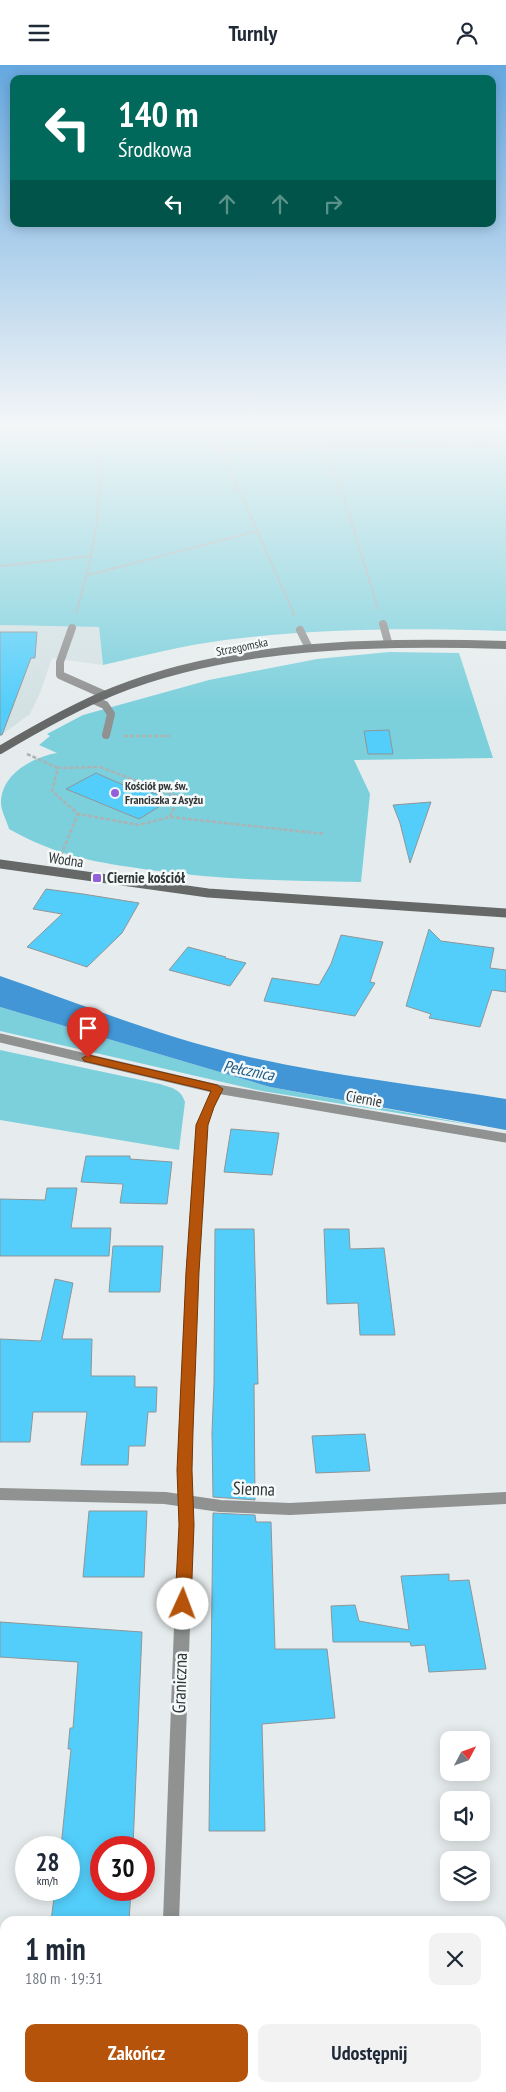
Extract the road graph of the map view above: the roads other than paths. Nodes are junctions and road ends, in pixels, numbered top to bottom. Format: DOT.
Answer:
graph roads {
  1 [pos="382,624"];
  2 [pos="72,628"];
  3 [pos="300,630"];
  4 [pos="388,642"];
  5 [pos="506,645"];
  6 [pos="309,648"];
  7 [pos="105,695"];
  8 [pos="94,700"];
  9 [pos="106,735"];
  10 [pos="0,750"];
  11 [pos="0,864"];
  12 [pos="506,913"];
  13 [pos="0,1038"];
  14 [pos="217,1089"];
  15 [pos="506,1138"];
  16 [pos="0,1494"];
  17 [pos="506,1498"];
  18 [pos="185,1501"];
  19 [pos="170,1916"];
  1 -- 4 [label="street"];
  2 -- 7 [label="street"];
  3 -- 6 [label="street"];
  4 -- 5 [label="main road, Strzegomska"];
  4 -- 6 [label="main road, Strzegomska"];
  6 -- 7 [label="main road, Strzegomska"];
  7 -- 8 [label="main road, Strzegomska"];
  8 -- 9 [label="street"];
  8 -- 10 [label="main road, Strzegomska"];
  11 -- 12 [label="main road, Wodna"];
  13 -- 14 [label="street, Ciernie"];
  14 -- 15 [label="street, Ciernie"];
  14 -- 18 [label="street, Graniczna"];
  16 -- 18 [label="street, Sienna"];
  17 -- 18 [label="street, Sienna"];
  18 -- 19 [label="street, Graniczna"];
}
